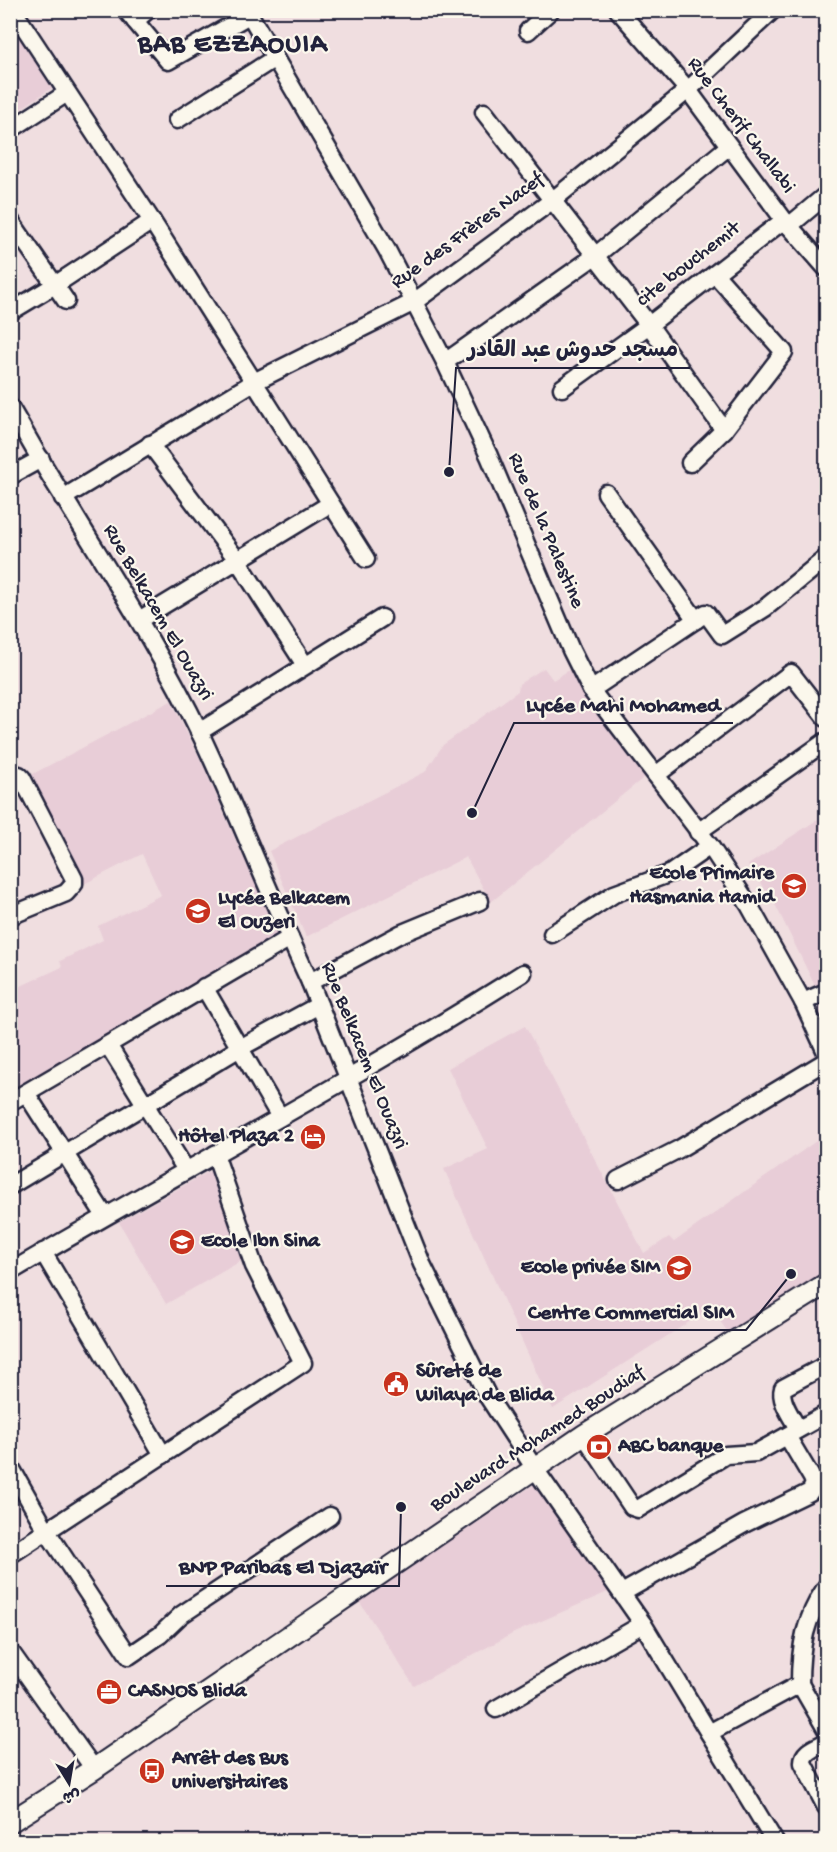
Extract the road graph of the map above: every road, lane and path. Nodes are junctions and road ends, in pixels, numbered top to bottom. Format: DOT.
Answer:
graph roads {
  1 [pos="12,10"];
  2 [pos="551,10"];
  3 [pos="618,10"];
  4 [pos="773,10"];
  5 [pos="248,13"];
  6 [pos="136,14"];
  7 [pos="528,31"];
  8 [pos="275,58"];
  9 [pos="688,90"];
  10 [pos="67,93"];
  11 [pos="484,112"];
  12 [pos="177,120"];
  13 [pos="10,130"];
  14 [pos="728,147"];
  15 [pos="826,195"];
  16 [pos="553,200"];
  17 [pos="10,220"];
  18 [pos="152,221"];
  19 [pos="787,223"];
  20 [pos="595,256"];
  21 [pos="826,268"];
  22 [pos="715,274"];
  23 [pos="55,285"];
  24 [pos="66,301"];
  25 [pos="414,302"];
  26 [pos="10,312"];
  27 [pos="649,325"];
  28 [pos="445,362"];
  29 [pos="254,382"];
  30 [pos="562,388"];
  31 [pos="10,407"];
  32 [pos="724,430"];
  33 [pos="150,444"];
  34 [pos="41,459"];
  35 [pos="690,464"];
  36 [pos="10,476"];
  37 [pos="606,493"];
  38 [pos="63,498"];
  39 [pos="330,504"];
  40 [pos="366,559"];
  41 [pos="825,559"];
  42 [pos="237,561"];
  43 [pos="382,618"];
  44 [pos="139,620"];
  45 [pos="696,620"];
  46 [pos="304,665"];
  47 [pos="591,690"];
  48 [pos="826,718"];
  49 [pos="199,732"];
  50 [pos="826,741"];
  51 [pos="10,773"];
  52 [pos="656,775"];
  53 [pos="698,832"];
  54 [pos="710,846"];
  55 [pos="480,901"];
  56 [pos="10,916"];
  57 [pos="552,934"];
  58 [pos="290,938"];
  59 [pos="523,973"];
  60 [pos="310,982"];
  61 [pos="204,987"];
  62 [pos="826,992"];
  63 [pos="804,1002"];
  64 [pos="319,1005"];
  65 [pos="108,1045"];
  66 [pos="240,1048"];
  67 [pos="826,1052"];
  68 [pos="826,1061"];
  69 [pos="349,1078"];
  70 [pos="26,1093"];
  71 [pos="10,1102"];
  72 [pos="145,1104"];
  73 [pos="280,1117"];
  74 [pos="65,1154"];
  75 [pos="215,1154"];
  76 [pos="186,1170"];
  77 [pos="618,1180"];
  78 [pos="10,1186"];
  79 [pos="105,1216"];
  80 [pos="43,1252"];
  81 [pos="10,1272"];
  82 [pos="826,1284"];
  83 [pos="826,1365"];
  84 [pos="826,1414"];
  85 [pos="793,1432"];
  86 [pos="584,1435"];
  87 [pos="163,1455"];
  88 [pos="10,1466"];
  89 [pos="535,1469"];
  90 [pos="330,1516"];
  91 [pos="46,1530"];
  92 [pos="10,1555"];
  93 [pos="826,1587"];
  94 [pos="622,1593"];
  95 [pos="642,1624"];
  96 [pos="10,1651"];
  97 [pos="800,1684"];
  98 [pos="496,1709"];
  99 [pos="826,1729"];
  100 [pos="709,1733"];
  101 [pos="826,1742"];
  102 [pos="94,1769"];
  103 [pos="826,1807"];
  104 [pos="10,1822"];
  105 [pos="775,1842"];
  1 -- 10 [label="street"];
  2 -- 7 [label="street"];
  3 -- 9 [label="street, Rue Cherif Challabi"];
  4 -- 9 [label="street, Rue des Frères Nacef"];
  5 -- 6 [label="street"];
  5 -- 8 [label="street, Rue de la Palestine"];
  8 -- 12 [label="street"];
  8 -- 25 [label="street, Rue de la Palestine"];
  9 -- 14 [label="street, Rue Cherif Challabi"];
  9 -- 16 [label="street, Rue des Frères Nacef"];
  10 -- 13 [label="street"];
  10 -- 18 [label="street"];
  11 -- 16 [label="street"];
  14 -- 19 [label="street, Rue Cherif Challabi"];
  14 -- 20 [label="street"];
  15 -- 19 [label="street, cite bouchemit"];
  16 -- 20 [label="street"];
  16 -- 25 [label="street, Rue des Frères Nacef"];
  17 -- 23 [label="street"];
  18 -- 23 [label="street"];
  18 -- 29 [label="street"];
  19 -- 21 [label="street, Rue Cherif Challabi"];
  19 -- 22 [label="street, cite bouchemit"];
  20 -- 27 [label="street"];
  20 -- 28 [label="street"];
  22 -- 27 [label="street, cite bouchemit"];
  22 -- 32 [label="street"];
  23 -- 24 [label="street"];
  23 -- 26 [label="street"];
  25 -- 28 [label="street, Rue de la Palestine"];
  25 -- 29 [label="street, Rue des Frères Nacef"];
  27 -- 30 [label="street, cite bouchemit"];
  27 -- 32 [label="street"];
  28 -- 47 [label="street, Rue de la Palestine"];
  29 -- 33 [label="street, Rue des Frères Nacef"];
  29 -- 39 [label="street"];
  31 -- 34 [label="street, Rue Belkacem El Ouazri"];
  32 -- 35 [label="street"];
  33 -- 38 [label="street, Rue des Frères Nacef"];
  33 -- 42 [label="street"];
  34 -- 36 [label="street"];
  34 -- 38 [label="street, Rue Belkacem El Ouazri"];
  37 -- 45 [label="street"];
  38 -- 44 [label="street, Rue Belkacem El Ouazri"];
  39 -- 40 [label="street"];
  39 -- 42 [label="street"];
  41 -- 45 [label="street"];
  42 -- 44 [label="street"];
  42 -- 46 [label="street"];
  43 -- 46 [label="street"];
  44 -- 49 [label="street, Rue Belkacem El Ouazri"];
  45 -- 47 [label="street"];
  46 -- 49 [label="street"];
  47 -- 52 [label="street, Rue de la Palestine"];
  48 -- 52 [label="street"];
  49 -- 58 [label="street, Rue Belkacem El Ouazri"];
  50 -- 53 [label="street"];
  51 -- 56 [label="street"];
  52 -- 53 [label="street, Rue de la Palestine"];
  53 -- 54 [label="street, Rue de la Palestine"];
  54 -- 57 [label="street"];
  54 -- 63 [label="street, Rue de la Palestine"];
  55 -- 60 [label="street"];
  58 -- 60 [label="street, Rue Belkacem El Ouazri"];
  58 -- 61 [label="street"];
  59 -- 69 [label="street"];
  60 -- 64 [label="street, Rue Belkacem El Ouazri"];
  61 -- 65 [label="street"];
  61 -- 66 [label="street"];
  62 -- 63 [label="street"];
  63 -- 67 [label="street, Rue de la Palestine"];
  64 -- 66 [label="street"];
  64 -- 69 [label="street, Rue Belkacem El Ouazri"];
  65 -- 70 [label="street"];
  65 -- 72 [label="street"];
  66 -- 72 [label="street"];
  66 -- 73 [label="street"];
  68 -- 77 [label="street"];
  69 -- 73 [label="street"];
  69 -- 89 [label="street, Rue Belkacem El Ouazri"];
  70 -- 71 [label="street"];
  70 -- 74 [label="street"];
  72 -- 74 [label="street"];
  72 -- 76 [label="street"];
  73 -- 75 [label="street"];
  74 -- 78 [label="street"];
  74 -- 79 [label="street"];
  75 -- 76 [label="street"];
  75 -- 87 [label="street"];
  76 -- 79 [label="street"];
  79 -- 80 [label="street"];
  80 -- 81 [label="street"];
  80 -- 87 [label="street"];
  82 -- 86 [label="main road, Boulevard Mohamed Boudiaf"];
  83 -- 85 [label="street"];
  84 -- 85 [label="street"];
  85 -- 86 [label="street"];
  85 -- 94 [label="street"];
  86 -- 89 [label="main road, Boulevard Mohamed Boudiaf"];
  87 -- 91 [label="street"];
  88 -- 91 [label="street"];
  89 -- 94 [label="street, Rue Belkacem El Ouazri"];
  89 -- 102 [label="main road, Boulevard Mohamed Boudiaf"];
  90 -- 91 [label="street"];
  91 -- 92 [label="street"];
  93 -- 97 [label="street"];
  94 -- 95 [label="street, Rue Belkacem El Ouazri"];
  95 -- 98 [label="street"];
  95 -- 100 [label="street, Rue Belkacem El Ouazri"];
  96 -- 102 [label="street"];
  97 -- 99 [label="street"];
  97 -- 100 [label="street"];
  100 -- 105 [label="street, Rue Belkacem El Ouazri"];
  101 -- 103 [label="street"];
  102 -- 104 [label="main road, Boulevard Mohamed Boudiaf"];
}
